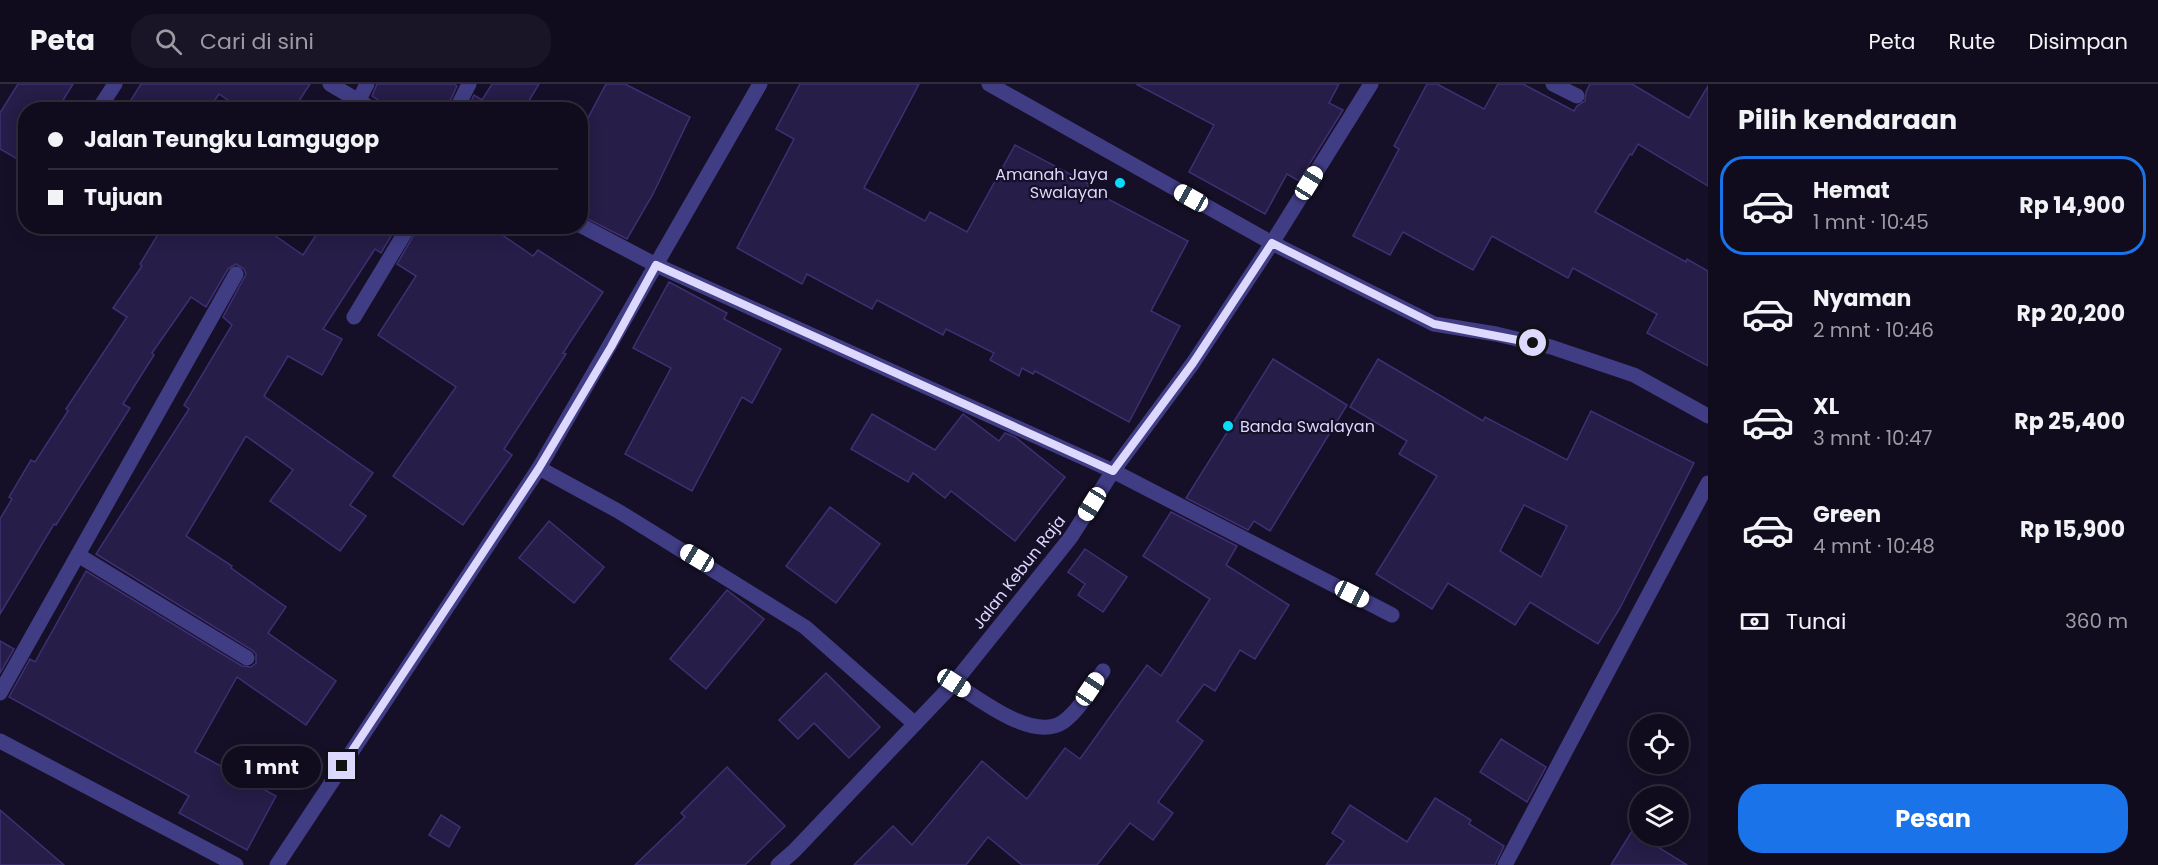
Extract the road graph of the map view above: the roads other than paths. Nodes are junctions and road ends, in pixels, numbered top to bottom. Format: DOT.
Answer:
graph roads {
  1 [pos="115,84"];
  2 [pos="330,84"];
  3 [pos="368,84"];
  4 [pos="469,84"];
  5 [pos="760,84"];
  6 [pos="989,84"];
  7 [pos="1371,84"];
  8 [pos="1553,84"];
  9 [pos="1578,96"];
  10 [pos="103,102"];
  11 [pos="350,102"];
  12 [pos="355,102"];
  13 [pos="460,102"];
  14 [pos="588,229"];
  15 [pos="404,234"];
  16 [pos="1272,243"];
  17 [pos="656,265"];
  18 [pos="236,274"];
  19 [pos="354,317"];
  20 [pos="1708,417"];
  21 [pos="539,468"];
  22 [pos="1113,471"];
  23 [pos="1708,483"];
  24 [pos="78,555"];
  25 [pos="1392,615"];
  26 [pos="247,658"];
  27 [pos="1103,670"];
  28 [pos="954,683"];
  29 [pos="0,693"];
  30 [pos="915,724"];
  31 [pos="0,741"];
  32 [pos="236,865"];
  33 [pos="277,865"];
  34 [pos="778,865"];
  35 [pos="1505,865"];
  1 -- 10 [label="street"];
  2 -- 11 [label="street"];
  3 -- 12 [label="street"];
  4 -- 13 [label="street"];
  5 -- 17 [label="street"];
  6 -- 16 [label="street"];
  7 -- 16 [label="street, Jalan Kebun Raja"];
  8 -- 9 [label="street"];
  14 -- 17 [label="street"];
  15 -- 19 [label="street"];
  16 -- 20 [label="street"];
  16 -- 22 [label="street, Jalan Kebun Raja"];
  17 -- 21 [label="street"];
  17 -- 22 [label="street"];
  18 -- 24 [label="street"];
  21 -- 30 [label="street"];
  21 -- 33 [label="street"];
  22 -- 25 [label="street"];
  22 -- 28 [label="street, Jalan Kebun Raja"];
  23 -- 35 [label="street"];
  24 -- 26 [label="street"];
  24 -- 29 [label="street"];
  27 -- 28 [label="street"];
  28 -- 30 [label="street, Jalan Kebun Raja"];
  30 -- 34 [label="street, Jalan Kebun Raja"];
  31 -- 32 [label="street"];
}
